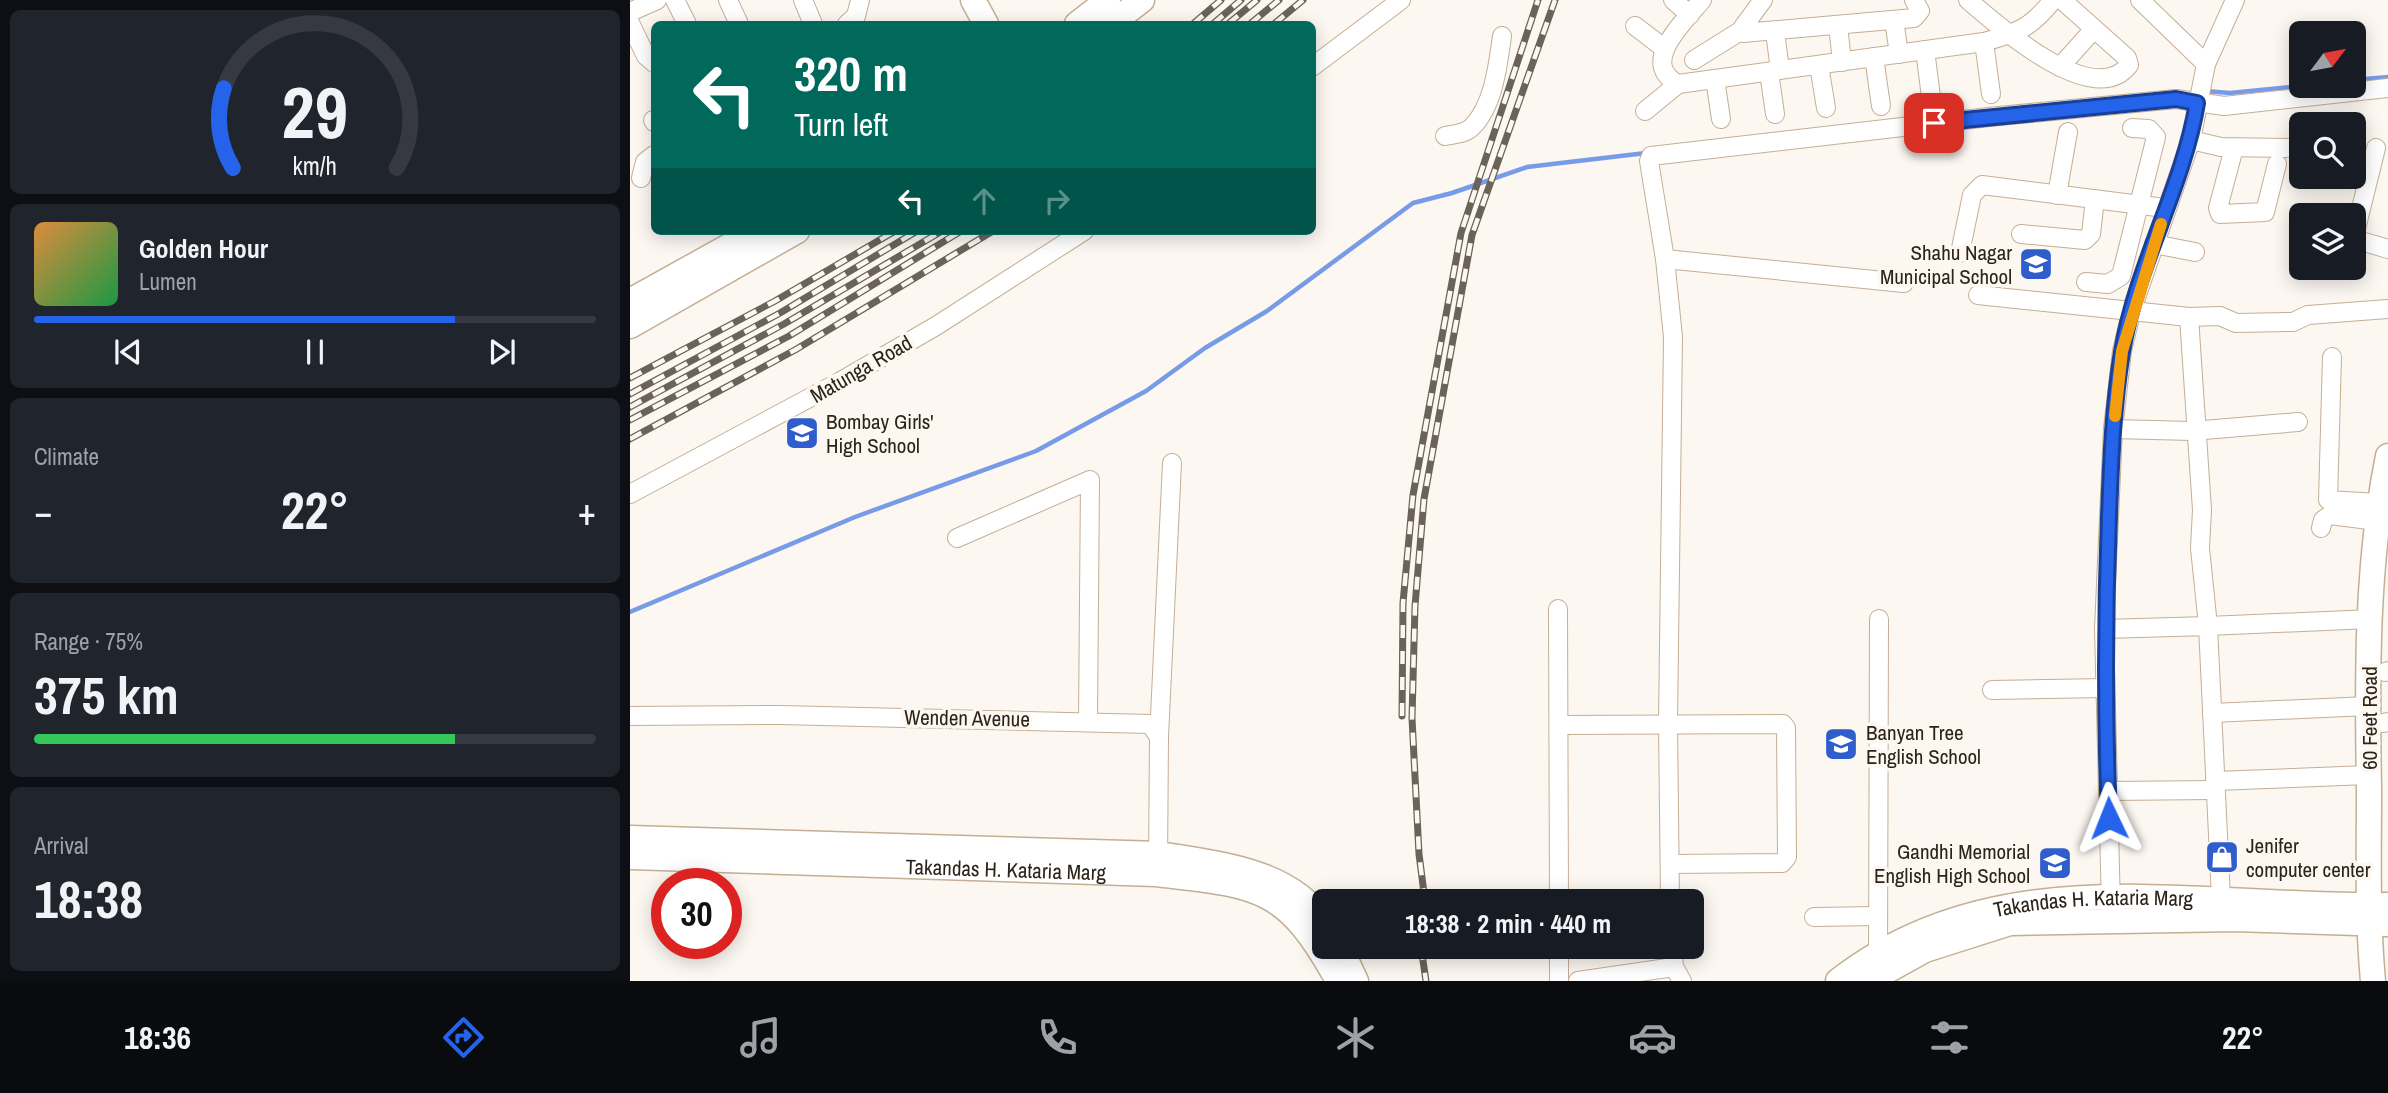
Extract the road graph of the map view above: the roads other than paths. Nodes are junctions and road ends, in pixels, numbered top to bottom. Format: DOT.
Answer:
graph roads {
  1 [pos="657,0"];
  2 [pos="675,0"];
  3 [pos="682,0"];
  4 [pos="728,0"];
  5 [pos="803,0"];
  6 [pos="860,0"];
  7 [pos="972,0"];
  8 [pos="1142,0"];
  9 [pos="1401,0"];
  10 [pos="1672,0"];
  11 [pos="1702,0"];
  12 [pos="1763,0"];
  13 [pos="1968,0"];
  14 [pos="2053,0"];
  15 [pos="2062,0"];
  16 [pos="2140,0"];
  17 [pos="2235,0"];
  18 [pos="1919,1"];
  19 [pos="1112,11"];
  20 [pos="630,12"];
  21 [pos="1690,15"];
  22 [pos="1894,20"];
  23 [pos="688,21"];
  24 [pos="689,21"];
  25 [pos="738,21"];
  26 [pos="812,21"];
  27 [pos="850,21"];
  28 [pos="984,21"];
  29 [pos="1085,21"];
  30 [pos="630,23"];
  31 [pos="1838,25"];
  32 [pos="1636,26"];
  33 [pos="2094,29"];
  34 [pos="1742,30"];
  35 [pos="1775,32"];
  36 [pos="2008,35"];
  37 [pos="1502,36"];
  38 [pos="1984,42"];
  39 [pos="1665,49"];
  40 [pos="1925,50"];
  41 [pos="1899,54"];
  42 [pos="1874,57"];
  43 [pos="651,60"];
  44 [pos="1694,60"];
  45 [pos="1842,62"];
  46 [pos="1316,64"];
  47 [pos="2206,64"];
  48 [pos="1819,65"];
  49 [pos="2060,66"];
  50 [pos="1774,71"];
  51 [pos="1715,79"];
  52 [pos="1678,84"];
  53 [pos="2388,88"];
  54 [pos="1991,94"];
  55 [pos="1931,97"];
  56 [pos="2197,103"];
  57 [pos="1881,106"];
  58 [pos="1826,108"];
  59 [pos="1645,111"];
  60 [pos="1775,114"];
  61 [pos="1721,119"];
  62 [pos="2132,128"];
  63 [pos="2068,132"];
  64 [pos="1445,136"];
  65 [pos="2191,140"];
  66 [pos="2234,148"];
  67 [pos="2289,148"];
  68 [pos="2376,148"];
  69 [pos="651,157"];
  70 [pos="2277,164"];
  71 [pos="641,178"];
  72 [pos="2057,195"];
  73 [pos="2095,200"];
  74 [pos="2363,203"];
  75 [pos="2138,205"];
  76 [pos="2165,208"];
  77 [pos="2021,234"];
  78 [pos="746,235"];
  79 [pos="788,235"];
  80 [pos="1078,235"];
  81 [pos="2366,242"];
  82 [pos="2154,244"];
  83 [pos="2388,249"];
  84 [pos="2195,252"];
  85 [pos="1960,253"];
  86 [pos="1665,259"];
  87 [pos="708,271"];
  88 [pos="2086,282"];
  89 [pos="1904,284"];
  90 [pos="1978,295"];
  91 [pos="630,301"];
  92 [pos="2132,309"];
  93 [pos="2388,309"];
  94 [pos="2189,317"];
  95 [pos="630,326"];
  96 [pos="2332,357"];
  97 [pos="2298,422"];
  98 [pos="2113,429"];
  99 [pos="2198,429"];
  100 [pos="2388,456"];
  101 [pos="1172,463"];
  102 [pos="630,494"];
  103 [pos="2378,512"];
  104 [pos="2321,528"];
  105 [pos="957,538"];
  106 [pos="1558,609"];
  107 [pos="1879,619"];
  108 [pos="2379,625"];
  109 [pos="2208,626"];
  110 [pos="2104,629"];
  111 [pos="2387,671"];
  112 [pos="2105,688"];
  113 [pos="1992,690"];
  114 [pos="2212,712"];
  115 [pos="630,716"];
  116 [pos="2379,717"];
  117 [pos="1088,721"];
  118 [pos="1668,723"];
  119 [pos="1559,725"];
  120 [pos="1158,737"];
  121 [pos="2368,775"];
  122 [pos="2215,785"];
  123 [pos="2108,791"];
  124 [pos="630,838"];
  125 [pos="630,857"];
  126 [pos="1158,864"];
  127 [pos="1670,864"];
  128 [pos="1559,889"];
  129 [pos="1670,889"];
  130 [pos="2221,898"];
  131 [pos="1298,907"];
  132 [pos="1312,909"];
  133 [pos="2111,909"];
  134 [pos="2276,911"];
  135 [pos="2382,913"];
  136 [pos="1877,916"];
  137 [pos="1814,917"];
  138 [pos="1346,959"];
  139 [pos="1559,959"];
  140 [pos="1875,969"];
  141 [pos="1678,974"];
  142 [pos="1338,981"];
  143 [pos="1356,981"];
  144 [pos="1559,981"];
  145 [pos="1578,981"];
  146 [pos="1838,981"];
  147 [pos="2373,981"];
  1 -- 20 [label="street"];
  2 -- 23 [label="street"];
  3 -- 24 [label="street"];
  4 -- 25 [label="street"];
  5 -- 26 [label="street"];
  6 -- 27 [label="street"];
  7 -- 28 [label="main road"];
  8 -- 19 [label="main road"];
  9 -- 46 [label="street"];
  10 -- 21 [label="street"];
  11 -- 21 [label="street"];
  12 -- 34 [label="street"];
  13 -- 36 [label="street"];
  14 -- 36 [label="street"];
  15 -- 33 [label="street"];
  16 -- 47 [label="street"];
  17 -- 47 [label="street"];
  18 -- 22 [label="street"];
  19 -- 29 [label="main road"];
  21 -- 39 [label="street"];
  22 -- 31 [label="street"];
  22 -- 41 [label="street"];
  30 -- 43 [label="street"];
  31 -- 35 [label="street"];
  31 -- 45 [label="street"];
  32 -- 39 [label="street"];
  33 -- 49 [label="street"];
  33 -- 49 [label="street"];
  34 -- 35 [label="street"];
  34 -- 44 [label="street"];
  35 -- 50 [label="street"];
  36 -- 38 [label="street"];
  36 -- 49 [label="street"];
  37 -- 64 [label="street"];
  38 -- 40 [label="street"];
  38 -- 54 [label="street"];
  39 -- 52 [label="street"];
  40 -- 41 [label="street"];
  40 -- 55 [label="street"];
  41 -- 42 [label="street"];
  42 -- 45 [label="street"];
  42 -- 57 [label="street"];
  45 -- 48 [label="street"];
  47 -- 56 [label="street"];
  48 -- 50 [label="street"];
  48 -- 58 [label="street"];
  50 -- 51 [label="street"];
  50 -- 60 [label="street"];
  51 -- 52 [label="street"];
  51 -- 61 [label="street"];
  52 -- 59 [label="street"];
  53 -- 56 [label="street"];
  56 -- 65 [label="street"];
  56 -- 86 [label="street"];
  62 -- 75 [label="street"];
  63 -- 72 [label="street"];
  65 -- 66 [label="street"];
  65 -- 76 [label="street"];
  66 -- 67 [label="street"];
  66 -- 70 [label="street"];
  68 -- 74 [label="street"];
  69 -- 71 [label="street"];
  72 -- 73 [label="street"];
  72 -- 85 [label="street"];
  73 -- 75 [label="street"];
  73 -- 77 [label="street"];
  75 -- 76 [label="street"];
  75 -- 88 [label="street"];
  76 -- 82 [label="street"];
  78 -- 87 [label="main road"];
  79 -- 87 [label="main road"];
  80 -- 102 [label="street, Matunga Road"];
  81 -- 83 [label="street"];
  82 -- 84 [label="street"];
  82 -- 92 [label="street"];
  86 -- 89 [label="street"];
  86 -- 118 [label="street"];
  87 -- 91 [label="main road"];
  87 -- 95 [label="main road"];
  90 -- 92 [label="street"];
  92 -- 94 [label="street"];
  92 -- 98 [label="street"];
  93 -- 94 [label="street"];
  94 -- 99 [label="street"];
  96 -- 103 [label="street"];
  97 -- 99 [label="street"];
  98 -- 99 [label="street"];
  98 -- 110 [label="street"];
  99 -- 109 [label="street"];
  100 -- 103 [label="main road, 60 Feet Road"];
  101 -- 120 [label="street"];
  103 -- 104 [label="street"];
  103 -- 108 [label="main road, 60 Feet Road"];
  105 -- 117 [label="street"];
  106 -- 119 [label="street"];
  107 -- 136 [label="street"];
  108 -- 109 [label="street"];
  108 -- 111 [label="main road, 60 Feet Road"];
  108 -- 116 [label="main road, 60 Feet Road"];
  109 -- 110 [label="street"];
  109 -- 114 [label="street"];
  110 -- 112 [label="street"];
  111 -- 116 [label="main road, 60 Feet Road"];
  112 -- 113 [label="street"];
  112 -- 123 [label="street"];
  114 -- 116 [label="street"];
  114 -- 122 [label="street"];
  115 -- 117 [label="street, Wenden Avenue"];
  116 -- 121 [label="main road, 60 Feet Road"];
  116 -- 135 [label="main road, 60 Feet Road"];
  117 -- 120 [label="street, Wenden Avenue"];
  118 -- 119 [label="street"];
  118 -- 127 [label="street"];
  118 -- 127 [label="street"];
  119 -- 128 [label="street"];
  120 -- 126 [label="street"];
  121 -- 122 [label="street"];
  121 -- 135 [label="main road, 60 Feet Road"];
  122 -- 123 [label="street"];
  122 -- 130 [label="street"];
  123 -- 133 [label="street"];
  124 -- 126 [label="main road, Takandas H. Kataria Marg"];
  125 -- 126 [label="main road, Takandas H. Kataria Marg"];
  126 -- 131 [label="main road, Takandas H. Kataria Marg"];
  127 -- 129 [label="street"];
  130 -- 133 [label="main road, Takandas H. Kataria Marg"];
  130 -- 134 [label="main road, Takandas H. Kataria Marg"];
  131 -- 132 [label="main road, Takandas H. Kataria Marg"];
  131 -- 142 [label="main road, Takandas H. Kataria Marg"];
  133 -- 134 [label="main road, Takandas H. Kataria Marg"];
  133 -- 140 [label="main road, Takandas H. Kataria Marg"];
  134 -- 135 [label="main road, Takandas H. Kataria Marg"];
  135 -- 147 [label="main road, 60 Feet Road"];
  136 -- 137 [label="street"];
  136 -- 140 [label="street"];
  138 -- 143 [label="main road"];
  139 -- 144 [label="street"];
  140 -- 146 [label="main road, Takandas H. Kataria Marg"];
  141 -- 145 [label="street"];
}
